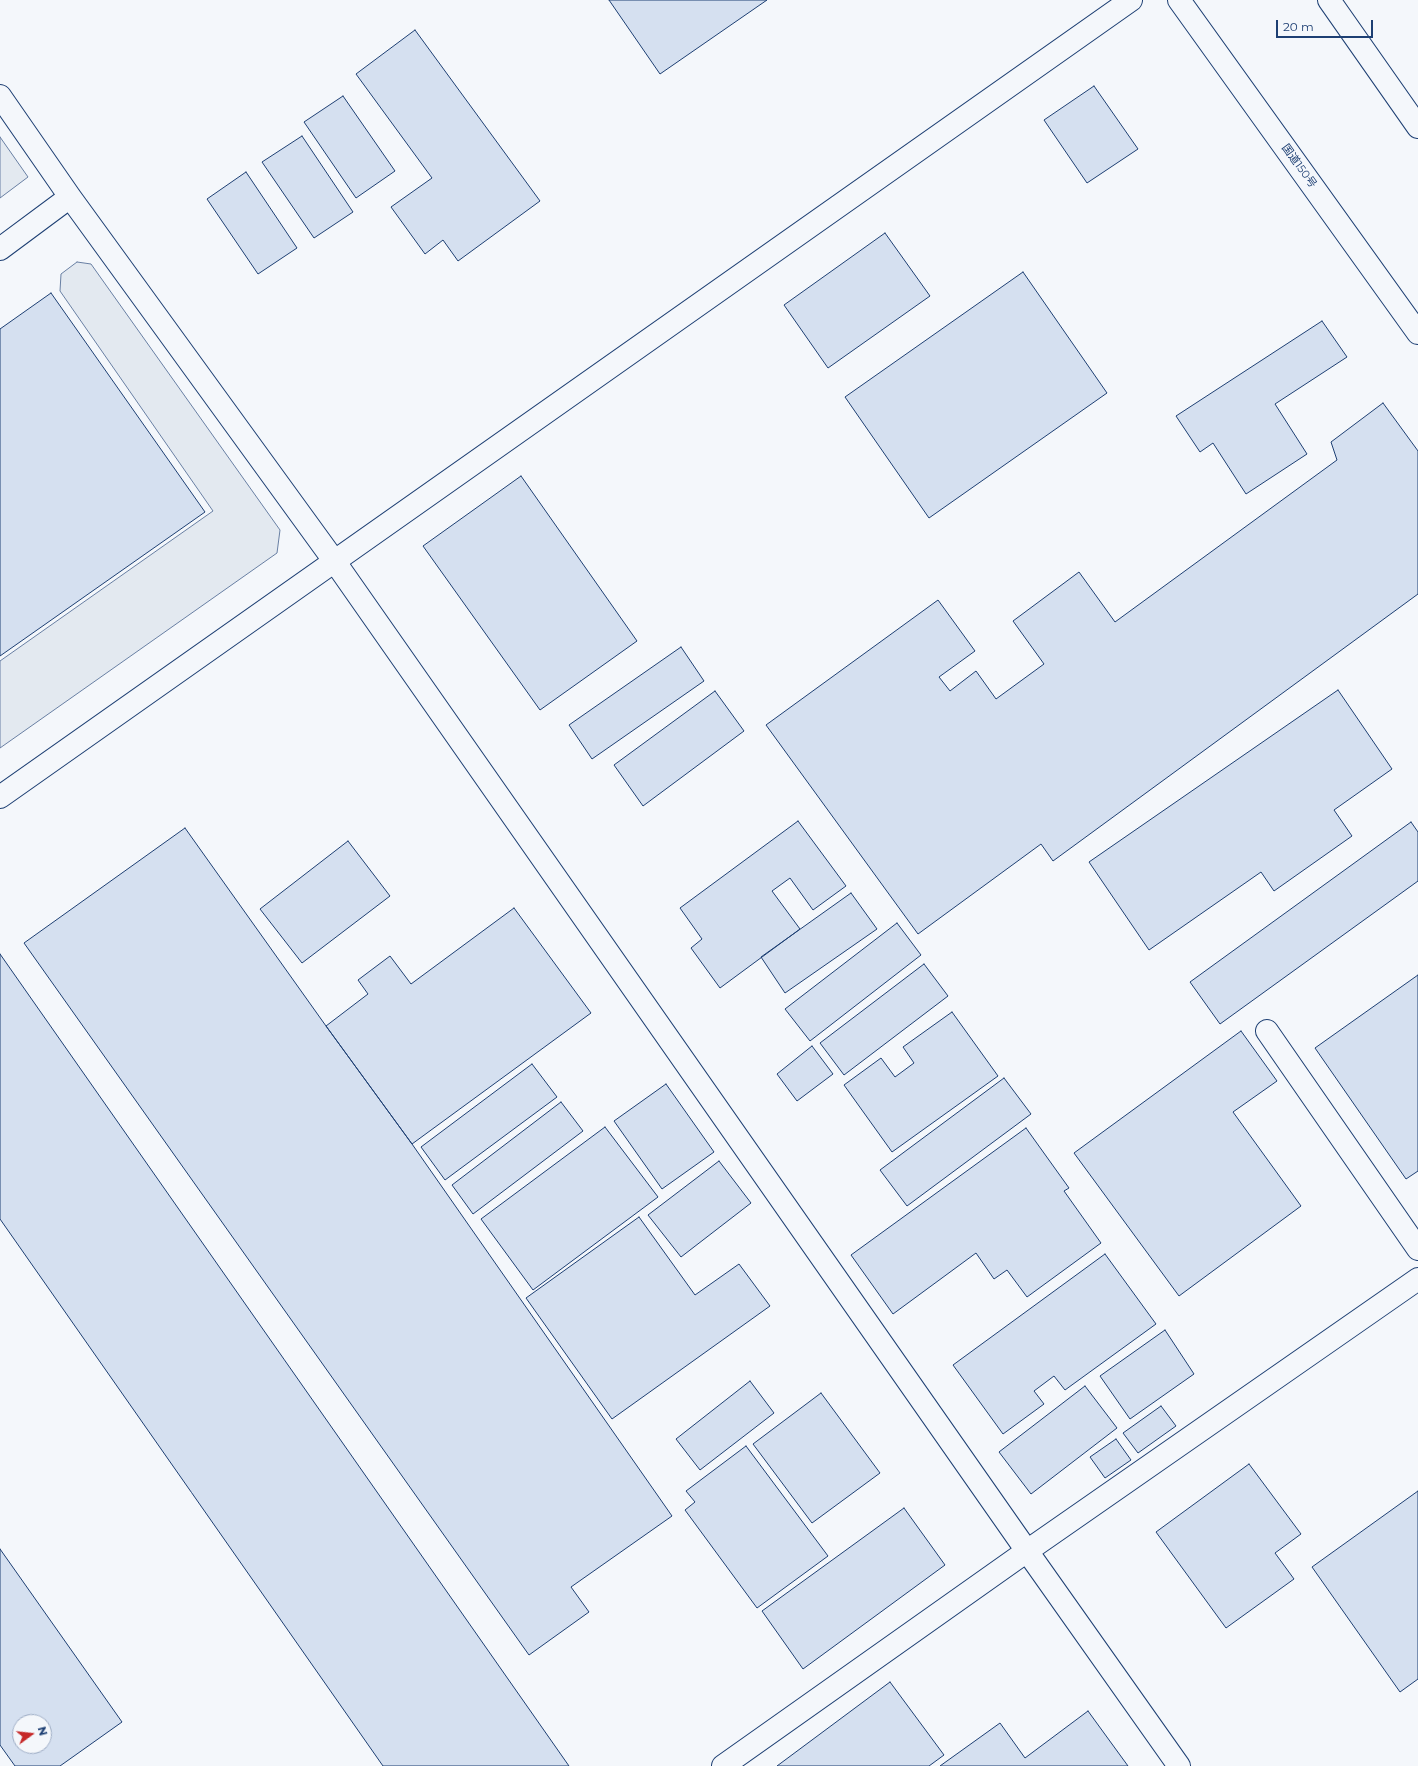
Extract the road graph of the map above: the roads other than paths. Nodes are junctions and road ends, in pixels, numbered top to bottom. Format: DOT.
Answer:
graph roads {
  1 [pos="1131,0"];
  2 [pos="1179,0"];
  3 [pos="1329,0"];
  4 [pos="0,96"];
  5 [pos="1418,127"];
  6 [pos="70,197"];
  7 [pos="0,249"];
  8 [pos="1418,333"];
  9 [pos="335,562"];
  10 [pos="0,797"];
  11 [pos="1267,1031"];
  12 [pos="1418,1250"];
  13 [pos="1418,1279"];
  14 [pos="1027,1551"];
  15 [pos="723,1766"];
  16 [pos="1179,1766"];
  1 -- 9 [label="main road"];
  2 -- 8 [label="main road, 国道150号"];
  3 -- 5 [label="main road"];
  4 -- 6 [label="main road"];
  6 -- 7 [label="main road"];
  6 -- 9 [label="main road"];
  9 -- 10 [label="main road"];
  9 -- 14 [label="main road"];
  11 -- 12 [label="main road"];
  13 -- 14 [label="main road"];
  14 -- 15 [label="main road"];
  14 -- 16 [label="main road"];
}
